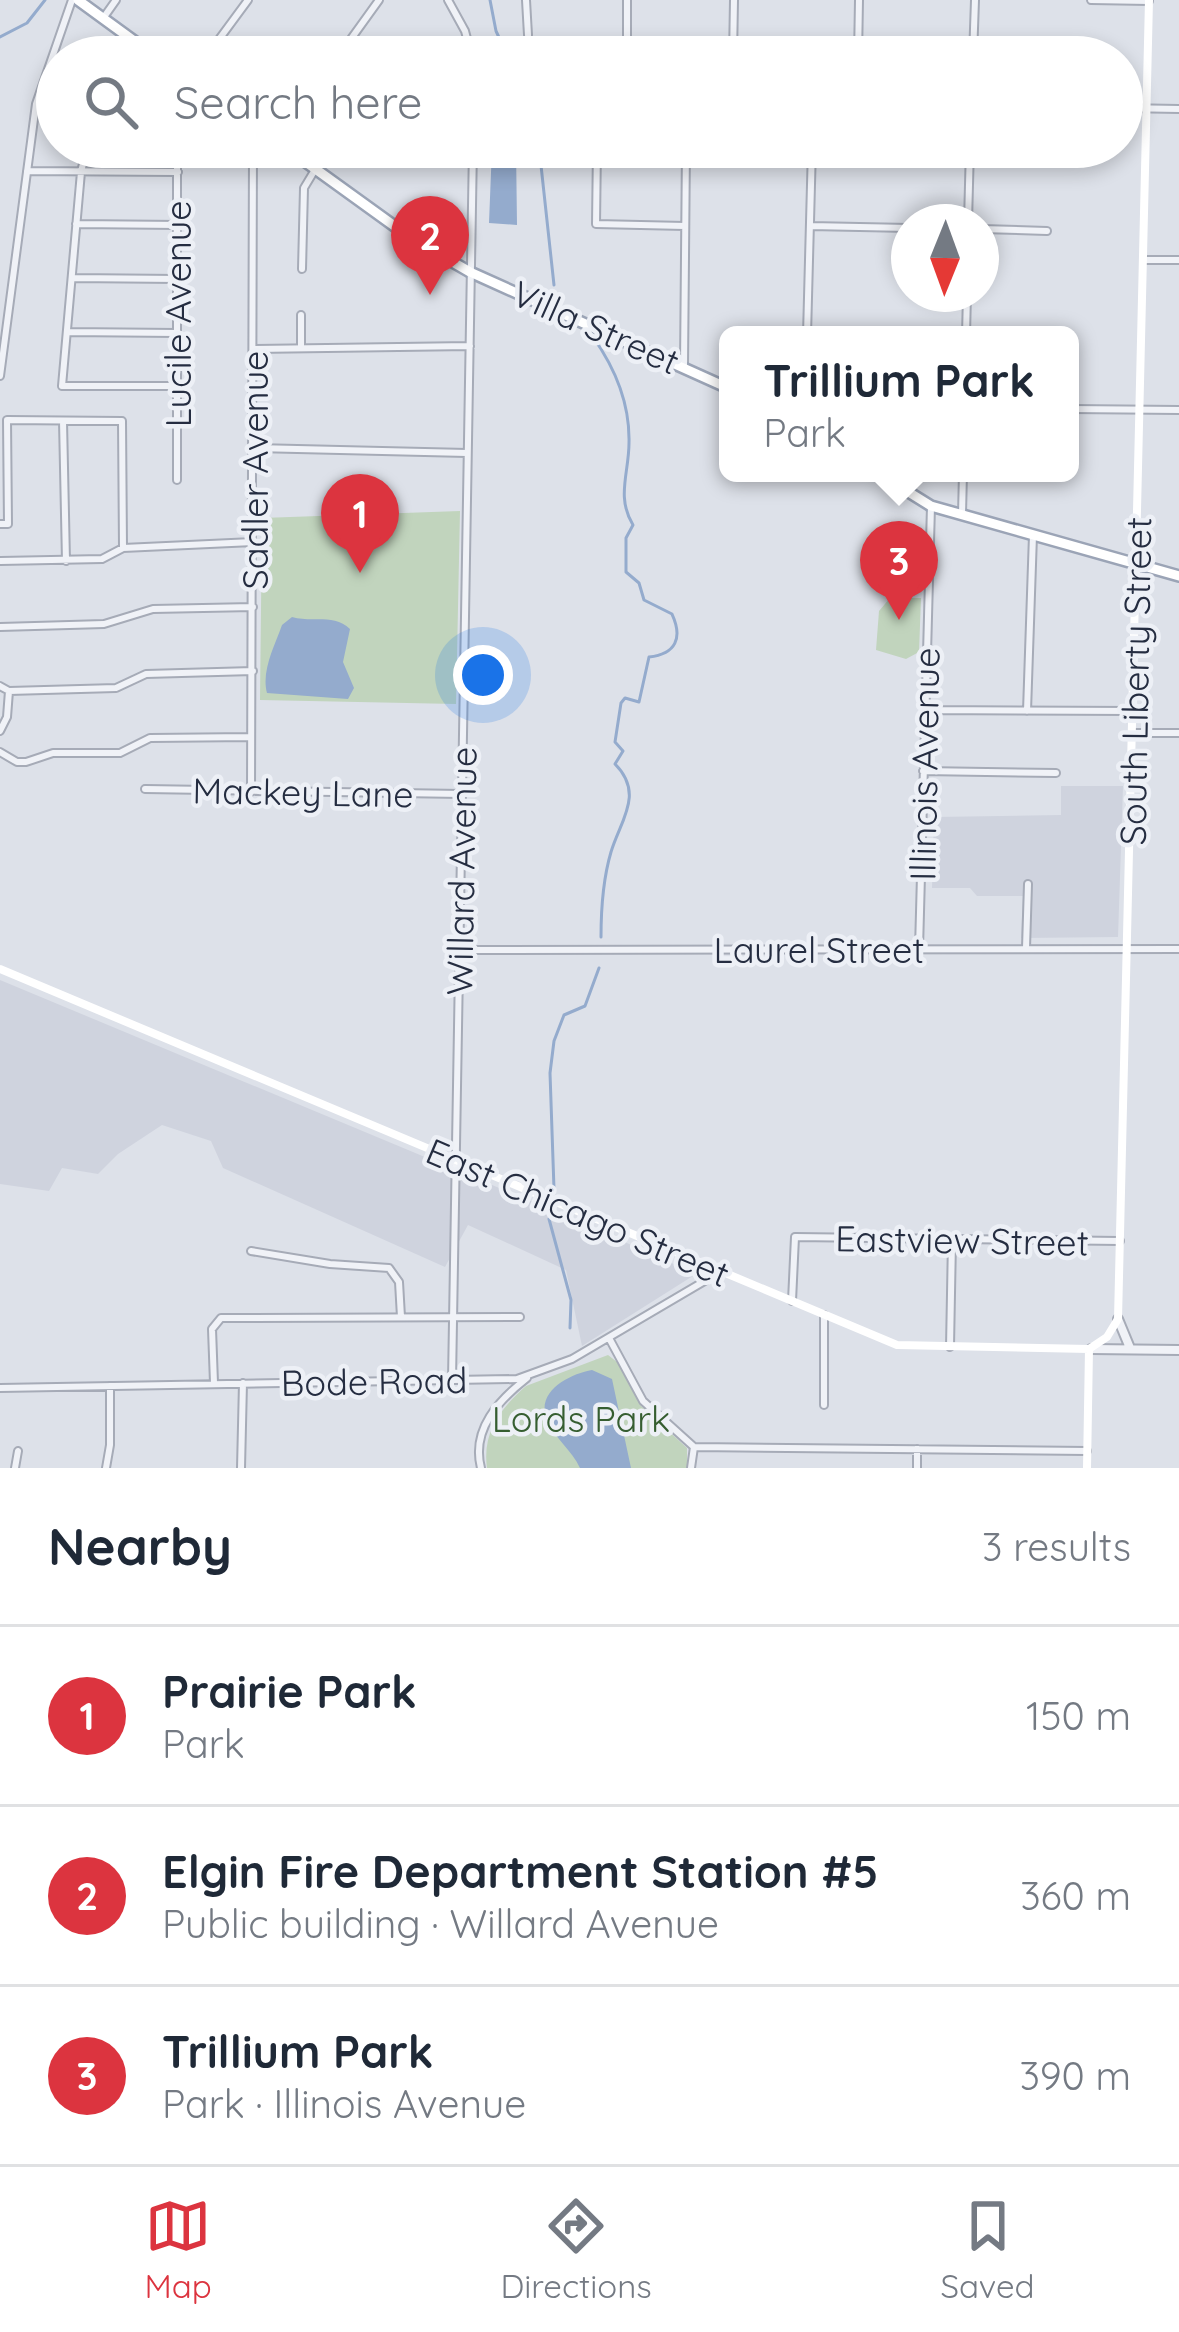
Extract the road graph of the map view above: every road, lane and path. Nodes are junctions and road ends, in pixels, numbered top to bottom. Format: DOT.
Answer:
graph roads {
  1 [pos="75,0"];
  2 [pos="116,0"];
  3 [pos="248,0"];
  4 [pos="379,0"];
  5 [pos="448,0"];
  6 [pos="526,0"];
  7 [pos="627,0"];
  8 [pos="734,0"];
  9 [pos="859,0"];
  10 [pos="975,0"];
  11 [pos="1091,0"];
  12 [pos="1149,1"];
  13 [pos="103,19"];
  14 [pos="528,35"];
  15 [pos="60,36"];
  16 [pos="127,36"];
  17 [pos="221,36"];
  18 [pos="353,36"];
  19 [pos="466,36"];
  20 [pos="626,36"];
  21 [pos="734,36"];
  22 [pos="858,36"];
  23 [pos="974,36"];
  24 [pos="1143,108"];
  25 [pos="1148,108"];
  26 [pos="1179,109"];
  27 [pos="36,120"];
  28 [pos="82,168"];
  29 [pos="178,168"];
  30 [pos="254,168"];
  31 [pos="316,168"];
  32 [pos="472,168"];
  33 [pos="597,168"];
  34 [pos="686,168"];
  35 [pos="811,168"];
  36 [pos="969,168"];
  37 [pos="27,171"];
  38 [pos="81,172"];
  39 [pos="178,172"];
  40 [pos="968,204"];
  41 [pos="76,224"];
  42 [pos="179,225"];
  43 [pos="685,226"];
  44 [pos="810,226"];
  45 [pos="891,228"];
  46 [pos="999,230"];
  47 [pos="1048,231"];
  48 [pos="1144,260"];
  49 [pos="1179,260"];
  50 [pos="302,269"];
  51 [pos="470,272"];
  52 [pos="72,278"];
  53 [pos="178,279"];
  54 [pos="302,315"];
  55 [pos="807,326"];
  56 [pos="67,332"];
  57 [pos="177,333"];
  58 [pos="470,346"];
  59 [pos="301,348"];
  60 [pos="255,349"];
  61 [pos="683,366"];
  62 [pos="0,376"];
  63 [pos="719,384"];
  64 [pos="177,386"];
  65 [pos="1079,409"];
  66 [pos="1141,410"];
  67 [pos="1179,410"];
  68 [pos="63,421"];
  69 [pos="254,448"];
  70 [pos="467,453"];
  71 [pos="177,480"];
  72 [pos="892,482"];
  73 [pos="963,482"];
  74 [pos="931,506"];
  75 [pos="962,514"];
  76 [pos="0,524"];
  77 [pos="1033,534"];
  78 [pos="253,542"];
  79 [pos="123,548"];
  80 [pos="0,561"];
  81 [pos="66,561"];
  82 [pos="1137,564"];
  83 [pos="1179,576"];
  84 [pos="253,607"];
  85 [pos="0,627"];
  86 [pos="253,671"];
  87 [pos="0,686"];
  88 [pos="10,692"];
  89 [pos="926,710"];
  90 [pos="1027,711"];
  91 [pos="1134,711"];
  92 [pos="0,731"];
  93 [pos="1179,733"];
  94 [pos="1133,734"];
  95 [pos="251,737"];
  96 [pos="0,752"];
  97 [pos="923,772"];
  98 [pos="1056,773"];
  99 [pos="145,789"];
  100 [pos="251,792"];
  101 [pos="462,794"];
  102 [pos="1028,884"];
  103 [pos="1027,948"];
  104 [pos="919,949"];
  105 [pos="1129,949"];
  106 [pos="1179,949"];
  107 [pos="459,950"];
  108 [pos="0,969"];
  109 [pos="455,1160"];
  110 [pos="952,1240"];
  111 [pos="1120,1241"];
  112 [pos="251,1251"];
  113 [pos="720,1272"];
  114 [pos="792,1301"];
  115 [pos="824,1315"];
  116 [pos="453,1316"];
  117 [pos="401,1317"];
  118 [pos="520,1318"];
  119 [pos="1118,1319"];
  120 [pos="610,1338"];
  121 [pos="950,1347"];
  122 [pos="1089,1349"];
  123 [pos="1131,1349"];
  124 [pos="1179,1350"];
  125 [pos="530,1376"];
  126 [pos="452,1379"];
  127 [pos="214,1383"];
  128 [pos="243,1383"];
  129 [pos="110,1386"];
  130 [pos="0,1388"];
  131 [pos="824,1405"];
  132 [pos="694,1448"];
  133 [pos="917,1449"];
  134 [pos="18,1451"];
  135 [pos="1087,1451"];
  136 [pos="15,1468"];
  137 [pos="106,1468"];
  138 [pos="242,1468"];
  139 [pos="481,1468"];
  140 [pos="691,1468"];
  141 [pos="917,1468"];
  142 [pos="1087,1468"];
  1 -- 13 [label="main road"];
  1 -- 15 [label="street"];
  2 -- 13 [label="street"];
  3 -- 17 [label="street"];
  4 -- 18 [label="street"];
  5 -- 19 [label="street"];
  6 -- 14 [label="street"];
  7 -- 20 [label="street"];
  8 -- 21 [label="street"];
  9 -- 22 [label="street"];
  10 -- 23 [label="street"];
  11 -- 12 [label="street"];
  12 -- 25 [label="main road, South Liberty Street"];
  13 -- 16 [label="main road"];
  24 -- 25 [label="street"];
  25 -- 26 [label="street"];
  25 -- 48 [label="main road, South Liberty Street"];
  27 -- 37 [label="street"];
  28 -- 38 [label="street"];
  29 -- 39 [label="street, Lucile Avenue"];
  30 -- 60 [label="street, Sadler Avenue"];
  31 -- 50 [label="street"];
  31 -- 51 [label="main road, Villa Street"];
  32 -- 51 [label="street, Willard Avenue"];
  33 -- 43 [label="street"];
  34 -- 43 [label="street"];
  35 -- 44 [label="street"];
  36 -- 40 [label="street"];
  37 -- 38 [label="street"];
  37 -- 62 [label="street"];
  38 -- 39 [label="street"];
  38 -- 41 [label="street"];
  39 -- 42 [label="street, Lucile Avenue"];
  41 -- 42 [label="street"];
  41 -- 52 [label="street"];
  42 -- 53 [label="street, Lucile Avenue"];
  43 -- 61 [label="street"];
  44 -- 45 [label="street"];
  44 -- 55 [label="street"];
  46 -- 47 [label="street"];
  48 -- 49 [label="street"];
  48 -- 66 [label="main road, South Liberty Street"];
  51 -- 58 [label="street, Willard Avenue"];
  51 -- 61 [label="main road, Villa Street"];
  52 -- 53 [label="street"];
  52 -- 56 [label="street"];
  53 -- 57 [label="street, Lucile Avenue"];
  54 -- 59 [label="street"];
  56 -- 57 [label="street"];
  56 -- 64 [label="street"];
  57 -- 64 [label="street, Lucile Avenue"];
  58 -- 59 [label="street"];
  58 -- 70 [label="street, Willard Avenue"];
  59 -- 60 [label="street"];
  60 -- 69 [label="street, Sadler Avenue"];
  61 -- 63 [label="main road, Villa Street"];
  64 -- 71 [label="street, Lucile Avenue"];
  65 -- 66 [label="street"];
  66 -- 67 [label="street"];
  66 -- 82 [label="main road, South Liberty Street"];
  68 -- 76 [label="street"];
  68 -- 79 [label="street"];
  68 -- 81 [label="street"];
  69 -- 70 [label="street"];
  69 -- 78 [label="street, Sadler Avenue"];
  70 -- 101 [label="street, Willard Avenue"];
  72 -- 74 [label="main road"];
  73 -- 75 [label="street"];
  74 -- 75 [label="main road"];
  74 -- 89 [label="street, Illinois Avenue"];
  75 -- 77 [label="main road"];
  77 -- 82 [label="main road"];
  77 -- 90 [label="street"];
  78 -- 79 [label="street"];
  78 -- 84 [label="street, Sadler Avenue"];
  79 -- 81 [label="street"];
  80 -- 81 [label="street"];
  82 -- 83 [label="main road"];
  82 -- 91 [label="main road, South Liberty Street"];
  84 -- 85 [label="street"];
  84 -- 86 [label="street, Sadler Avenue"];
  86 -- 88 [label="street"];
  86 -- 95 [label="street, Sadler Avenue"];
  87 -- 88 [label="street"];
  88 -- 92 [label="street"];
  89 -- 90 [label="street"];
  89 -- 97 [label="street, Illinois Avenue"];
  90 -- 91 [label="street"];
  91 -- 94 [label="main road, South Liberty Street"];
  93 -- 94 [label="street"];
  94 -- 105 [label="main road, South Liberty Street"];
  95 -- 96 [label="street"];
  95 -- 100 [label="street, Sadler Avenue"];
  97 -- 98 [label="street"];
  97 -- 104 [label="street, Illinois Avenue"];
  99 -- 100 [label="street, Mackey Lane"];
  100 -- 101 [label="street, Mackey Lane"];
  101 -- 107 [label="street, Willard Avenue"];
  102 -- 103 [label="street"];
  103 -- 104 [label="street, Laurel Street"];
  103 -- 105 [label="street, Laurel Street"];
  104 -- 107 [label="street, Laurel Street"];
  105 -- 106 [label="street, Laurel Street"];
  105 -- 111 [label="main road, South Liberty Street"];
  107 -- 109 [label="street, Willard Avenue"];
  108 -- 109 [label="main road, East Chicago Street"];
  109 -- 113 [label="main road, East Chicago Street"];
  109 -- 116 [label="street, Willard Avenue"];
  110 -- 111 [label="street, Eastview Street"];
  110 -- 114 [label="street, Eastview Street"];
  110 -- 121 [label="street"];
  111 -- 119 [label="main road, South Liberty Street"];
  112 -- 117 [label="street"];
  113 -- 114 [label="main road, East Chicago Street"];
  113 -- 120 [label="street, Bode Road"];
  114 -- 115 [label="main road, East Chicago Street"];
  115 -- 121 [label="main road, East Chicago Street"];
  115 -- 131 [label="street"];
  116 -- 117 [label="street"];
  116 -- 118 [label="street"];
  116 -- 126 [label="street, Willard Avenue"];
  117 -- 127 [label="street"];
  119 -- 122 [label="main road"];
  119 -- 123 [label="street"];
  120 -- 125 [label="street, Bode Road"];
  120 -- 132 [label="street"];
  121 -- 122 [label="main road, East Chicago Street"];
  122 -- 123 [label="street, East Chicago Street"];
  122 -- 135 [label="main road"];
  123 -- 124 [label="street, East Chicago Street"];
  125 -- 126 [label="street, Bode Road"];
  125 -- 139 [label="street"];
  126 -- 128 [label="street, Bode Road"];
  127 -- 128 [label="street, Bode Road"];
  127 -- 129 [label="street, Bode Road"];
  128 -- 138 [label="street"];
  129 -- 130 [label="street, Bode Road"];
  129 -- 137 [label="street"];
  132 -- 133 [label="street"];
  132 -- 140 [label="street"];
  133 -- 135 [label="street"];
  133 -- 141 [label="street"];
  134 -- 136 [label="street"];
  135 -- 142 [label="main road"];
}
